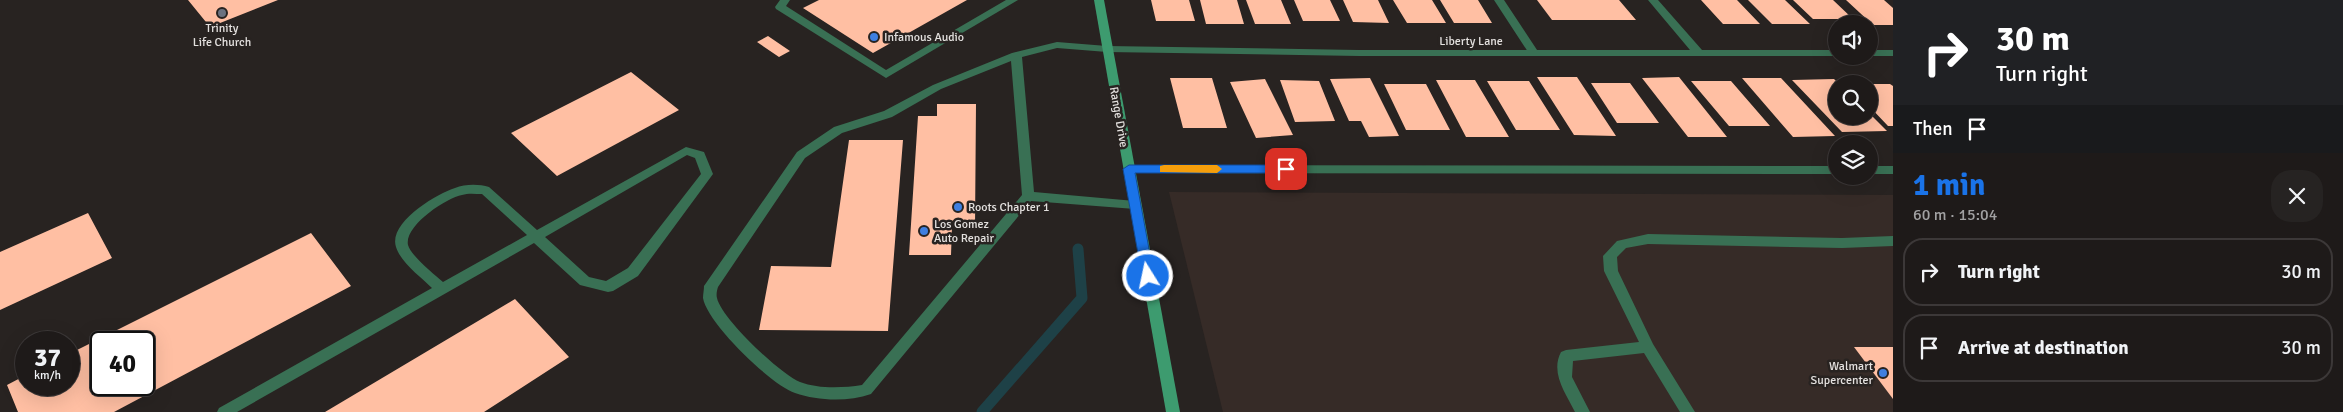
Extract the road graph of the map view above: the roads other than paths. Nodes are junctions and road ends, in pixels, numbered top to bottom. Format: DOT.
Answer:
graph roads {
  1 [pos="785,0"];
  2 [pos="1013,0"];
  3 [pos="1099,0"];
  4 [pos="1499,0"];
  5 [pos="1653,0"];
  6 [pos="1107,49"];
  7 [pos="1698,52"];
  8 [pos="1534,53"];
  9 [pos="1828,53"];
  10 [pos="1878,53"];
  11 [pos="1893,53"];
  12 [pos="1016,55"];
  13 [pos="1129,169"];
  14 [pos="1828,170"];
  15 [pos="1878,170"];
  16 [pos="1893,170"];
  17 [pos="1028,196"];
  18 [pos="1135,205"];
  19 [pos="537,235"];
  20 [pos="1893,241"];
  21 [pos="441,289"];
  22 [pos="1648,347"];
  23 [pos="224,412"];
  24 [pos="1173,412"];
  25 [pos="1583,412"];
  26 [pos="1688,412"];
  1 -- 2 [label="street"];
  3 -- 6 [label="street, Range Drive"];
  4 -- 8 [label="street"];
  5 -- 7 [label="street"];
  6 -- 8 [label="street, Liberty Lane"];
  6 -- 12 [label="street, Liberty Lane"];
  6 -- 13 [label="street, Range Drive"];
  7 -- 8 [label="street, Liberty Lane"];
  7 -- 9 [label="street, Liberty Lane"];
  10 -- 11 [label="street"];
  12 -- 17 [label="street"];
  12 -- 17 [label="street, Liberty Lane"];
  13 -- 14 [label="street"];
  13 -- 18 [label="street, Range Drive"];
  15 -- 16 [label="street"];
  17 -- 18 [label="street"];
  18 -- 24 [label="street, Range Drive"];
  19 -- 19 [label="street"];
  19 -- 21 [label="street"];
  19 -- 21 [label="street"];
  20 -- 22 [label="street"];
  21 -- 23 [label="street"];
  22 -- 25 [label="street"];
  22 -- 26 [label="street"];
}
